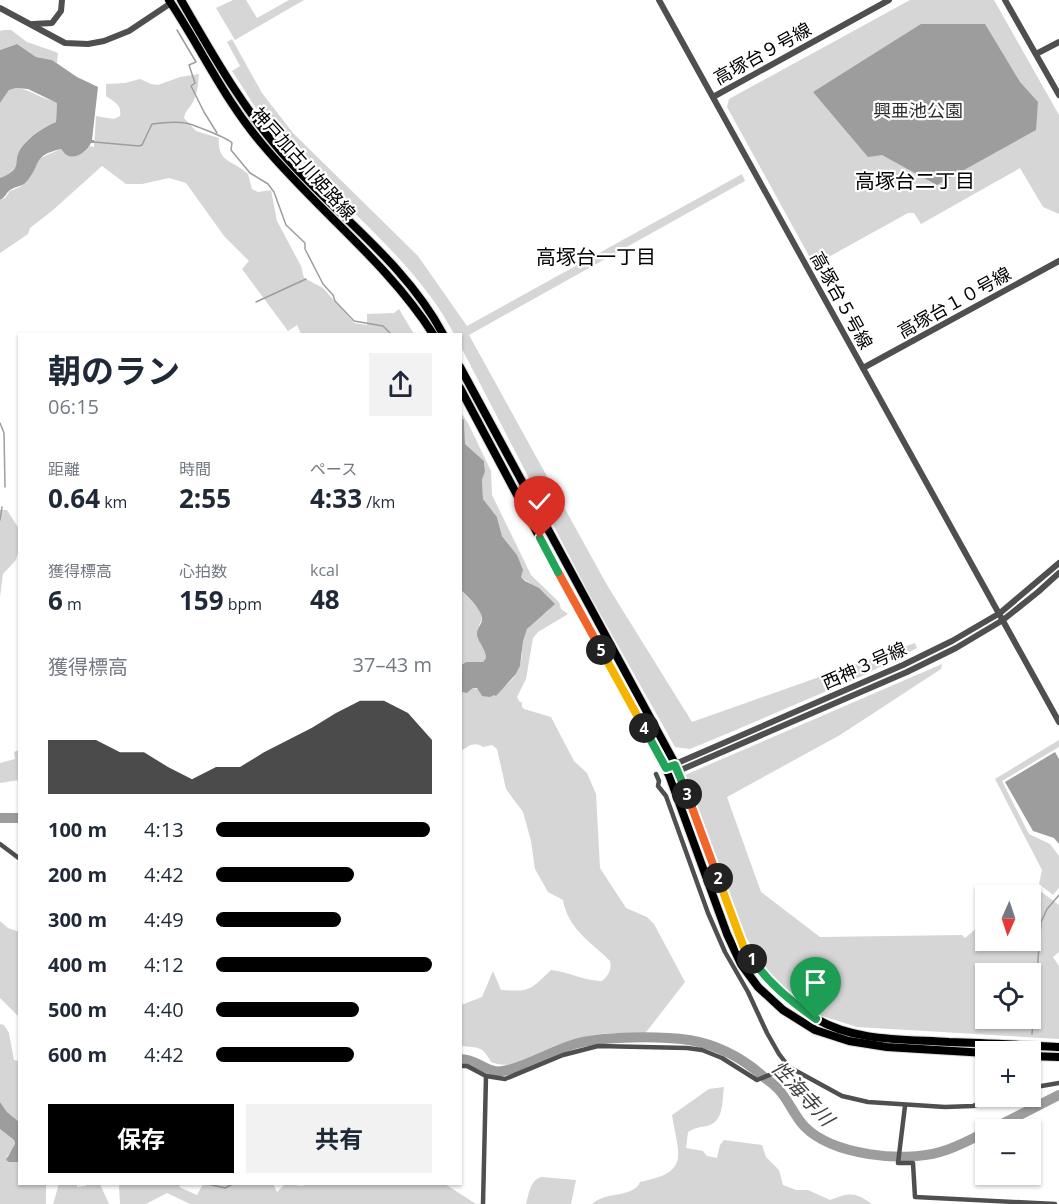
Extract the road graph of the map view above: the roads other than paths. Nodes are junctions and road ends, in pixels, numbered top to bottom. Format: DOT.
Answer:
graph roads {
  1 [pos="62,0"];
  2 [pos="181,0"];
  3 [pos="659,0"];
  4 [pos="889,0"];
  5 [pos="1005,0"];
  6 [pos="170,2"];
  7 [pos="0,8"];
  8 [pos="52,23"];
  9 [pos="33,24"];
  10 [pos="53,36"];
  11 [pos="1059,42"];
  12 [pos="1036,54"];
  13 [pos="1059,95"];
  14 [pos="713,97"];
  15 [pos="1059,261"];
  16 [pos="432,333"];
  17 [pos="442,333"];
  18 [pos="863,368"];
  19 [pos="462,371"];
  20 [pos="462,392"];
  21 [pos="1059,563"];
  22 [pos="1059,573"];
  23 [pos="1001,617"];
  24 [pos="1059,722"];
  25 [pos="677,768"];
  26 [pos="668,772"];
  27 [pos="656,774"];
  28 [pos="659,781"];
  29 [pos="0,844"];
  30 [pos="18,858"];
  31 [pos="1059,1047"];
  32 [pos="975,1052"];
  33 [pos="1041,1056"];
  34 [pos="1059,1057"];
  35 [pos="462,1066"];
  36 [pos="789,1066"];
  37 [pos="486,1076"];
  38 [pos="1059,1083"];
  39 [pos="1041,1086"];
  40 [pos="975,1105"];
  41 [pos="905,1106"];
  42 [pos="483,1204"];
  43 [pos="1055,1204"];
  1 -- 8 [label="street"];
  2 -- 17 [label="main road, 神戸加古川姫路線"];
  3 -- 14 [label="street, 高塚台５号線"];
  4 -- 14 [label="street, 高塚台９号線"];
  5 -- 12 [label="street"];
  6 -- 10 [label="street"];
  6 -- 16 [label="main road, 神戸加古川姫路線"];
  7 -- 9 [label="street"];
  8 -- 9 [label="street"];
  8 -- 10 [label="street"];
  9 -- 10 [label="street"];
  11 -- 12 [label="street"];
  12 -- 13 [label="street"];
  14 -- 18 [label="street, 高塚台５号線"];
  15 -- 18 [label="street, 高塚台１０号線"];
  18 -- 23 [label="street, 高塚台５号線"];
  19 -- 25 [label="main road"];
  20 -- 26 [label="main road"];
  21 -- 23 [label="street, 西神３号線"];
  22 -- 23 [label="street, 西神３号線"];
  23 -- 24 [label="street, 高塚台５号線"];
  23 -- 25 [label="street, 西神３号線"];
  25 -- 26 [label="street, 西神３号線"];
  25 -- 31 [label="main road"];
  26 -- 28 [label="street"];
  26 -- 32 [label="main road"];
  27 -- 28 [label="street"];
  28 -- 36 [label="street"];
  29 -- 30 [label="street"];
  33 -- 34 [label="main road"];
  35 -- 37 [label="street"];
  36 -- 37 [label="street"];
  36 -- 41 [label="street"];
  37 -- 42 [label="street"];
  38 -- 39 [label="street"];
  40 -- 41 [label="street"];
  41 -- 43 [label="street"];
}
